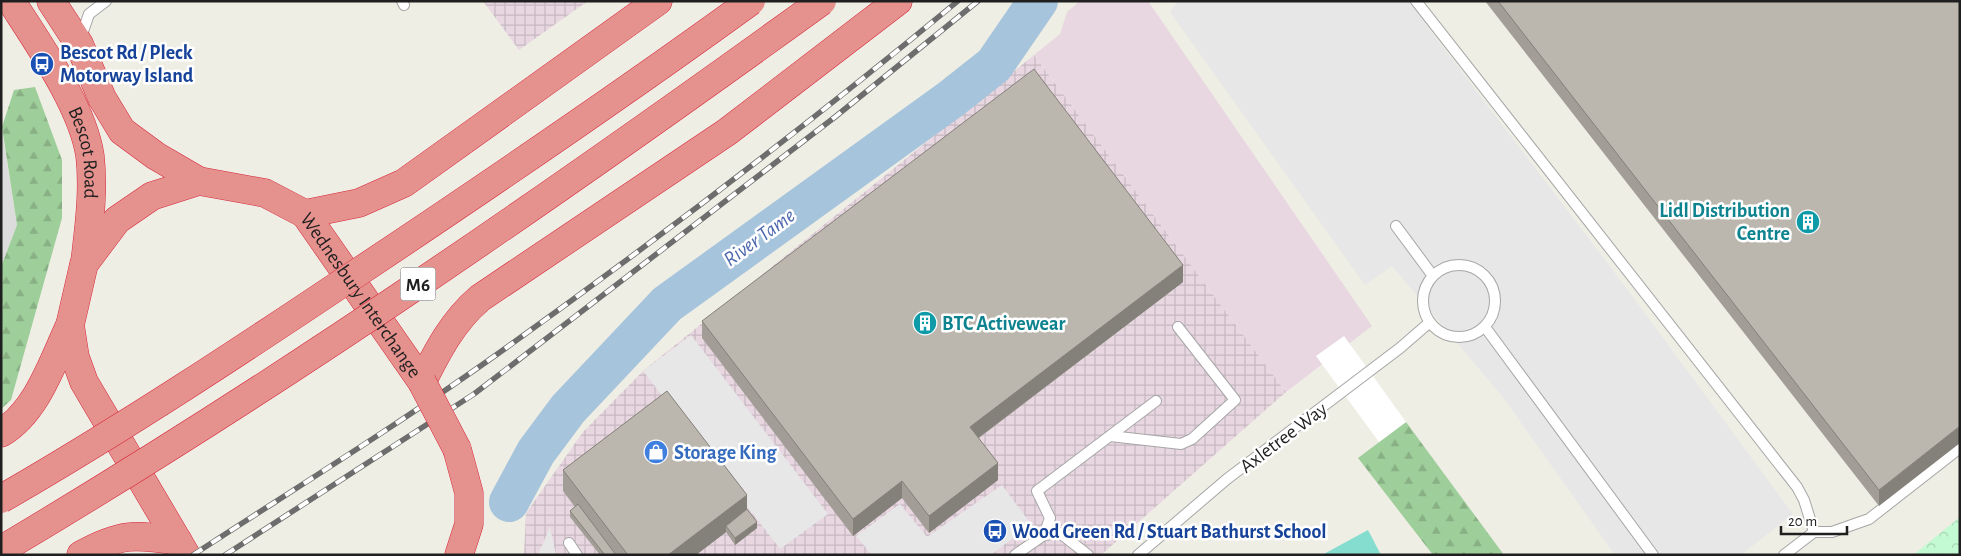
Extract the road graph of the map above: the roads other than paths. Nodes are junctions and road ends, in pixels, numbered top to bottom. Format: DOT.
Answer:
graph roads {
  1 [pos="11,1"];
  2 [pos="51,1"];
  3 [pos="106,1"];
  4 [pos="658,1"];
  5 [pos="751,1"];
  6 [pos="822,1"];
  7 [pos="898,1"];
  8 [pos="1416,1"];
  9 [pos="78,44"];
  10 [pos="60,82"];
  11 [pos="198,181"];
  12 [pos="305,214"];
  13 [pos="1396,226"];
  14 [pos="84,264"];
  15 [pos="1433,276"];
  16 [pos="1430,322"];
  17 [pos="70,325"];
  18 [pos="1178,327"];
  19 [pos="1484,327"];
  20 [pos="422,382"];
  21 [pos="1156,401"];
  22 [pos="5,431"];
  23 [pos="1110,436"];
  24 [pos="1960,448"];
  25 [pos="1,499"];
  26 [pos="469,524"];
  27 [pos="1814,532"];
  28 [pos="1044,535"];
  29 [pos="569,544"];
  30 [pos="182,548"];
  31 [pos="1,550"];
  32 [pos="81,555"];
  33 [pos="459,555"];
  34 [pos="472,555"];
  35 [pos="577,555"];
  36 [pos="1016,555"];
  37 [pos="1088,555"];
  38 [pos="1138,555"];
  39 [pos="1653,555"];
  40 [pos="1784,555"];
  1 -- 10 [label="highway, Bescot Road"];
  2 -- 9 [label="highway, Bescot Road"];
  3 -- 9 [label="lane"];
  4 -- 12 [label="highway"];
  5 -- 25 [label="highway, M6, bridge"];
  6 -- 31 [label="highway, M6, bridge"];
  7 -- 20 [label="highway"];
  8 -- 27 [label="lane"];
  9 -- 10 [label="highway"];
  9 -- 11 [label="highway, Bescot Road"];
  10 -- 14 [label="highway, Bescot Road"];
  11 -- 12 [label="highway, Wednesbury Interchange"];
  11 -- 14 [label="highway, Wednesbury Interchange"];
  12 -- 20 [label="highway, Wednesbury Interchange"];
  13 -- 15 [label="lane"];
  14 -- 17 [label="highway, Wednesbury Interchange"];
  15 -- 16 [label="lane"];
  15 -- 19 [label="lane"];
  16 -- 19 [label="lane"];
  16 -- 38 [label="lane, Axletree Way"];
  17 -- 22 [label="highway"];
  17 -- 30 [label="highway, Wednesbury Interchange"];
  18 -- 23 [label="lane"];
  19 -- 39 [label="lane"];
  20 -- 26 [label="highway, Wednesbury Interchange, bridge"];
  21 -- 23 [label="lane"];
  23 -- 28 [label="lane"];
  24 -- 27 [label="lane"];
  26 -- 33 [label="highway, Wednesbury Interchange"];
  26 -- 34 [label="highway"];
  27 -- 40 [label="lane"];
  28 -- 36 [label="lane"];
  28 -- 37 [label="lane"];
  29 -- 35 [label="lane"];
  30 -- 32 [label="highway"];
}
